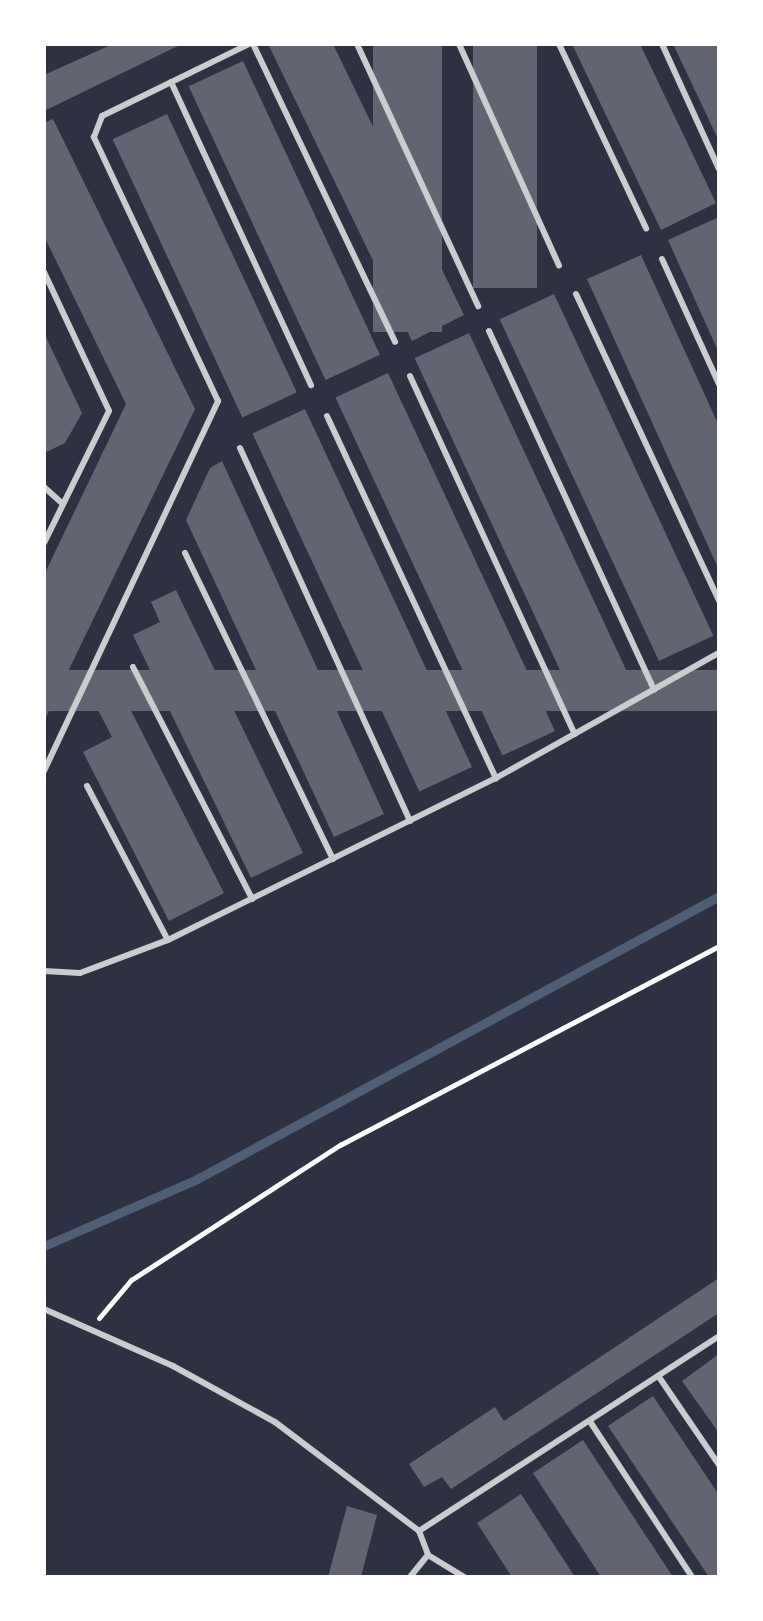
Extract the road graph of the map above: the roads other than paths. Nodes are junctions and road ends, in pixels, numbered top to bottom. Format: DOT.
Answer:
graph roads {
  1 [pos="251,44"];
  2 [pos="357,44"];
  3 [pos="459,44"];
  4 [pos="559,44"];
  5 [pos="662,44"];
  6 [pos="171,82"];
  7 [pos="719,169"];
  8 [pos="646,228"];
  9 [pos="662,259"];
  10 [pos="559,265"];
  11 [pos="44,272"];
  12 [pos="576,294"];
  13 [pos="478,306"];
  14 [pos="489,331"];
  15 [pos="395,342"];
  16 [pos="410,376"];
  17 [pos="719,384"];
  18 [pos="311,385"];
  19 [pos="327,416"];
  20 [pos="240,448"];
  21 [pos="44,487"];
  22 [pos="63,504"];
  23 [pos="44,543"];
  24 [pos="185,553"];
  25 [pos="719,600"];
  26 [pos="719,653"];
  27 [pos="133,667"];
  28 [pos="654,690"];
  29 [pos="575,734"];
  30 [pos="44,771"];
  31 [pos="496,778"];
  32 [pos="87,786"];
  33 [pos="410,821"];
  34 [pos="333,859"];
  35 [pos="252,899"];
  36 [pos="168,940"];
  37 [pos="44,971"];
  38 [pos="44,1309"];
  39 [pos="719,1336"];
  40 [pos="659,1377"];
  41 [pos="591,1423"];
  42 [pos="719,1465"];
  43 [pos="419,1531"];
  44 [pos="428,1555"];
  45 [pos="410,1577"];
  46 [pos="464,1577"];
  47 [pos="692,1577"];
  1 -- 6 [label="lane"];
  1 -- 15 [label="lane"];
  2 -- 13 [label="lane"];
  3 -- 10 [label="lane"];
  4 -- 8 [label="lane"];
  5 -- 7 [label="lane"];
  6 -- 18 [label="lane"];
  6 -- 30 [label="lane"];
  9 -- 17 [label="lane"];
  11 -- 22 [label="lane"];
  12 -- 25 [label="lane"];
  14 -- 28 [label="lane"];
  16 -- 29 [label="lane"];
  19 -- 31 [label="lane"];
  20 -- 33 [label="lane"];
  21 -- 22 [label="lane"];
  22 -- 23 [label="lane"];
  24 -- 34 [label="lane"];
  26 -- 28 [label="lane"];
  27 -- 35 [label="lane"];
  28 -- 29 [label="lane"];
  29 -- 31 [label="lane"];
  31 -- 33 [label="lane"];
  32 -- 36 [label="lane"];
  33 -- 34 [label="lane"];
  34 -- 35 [label="lane"];
  35 -- 36 [label="lane"];
  36 -- 37 [label="lane"];
  38 -- 43 [label="lane"];
  39 -- 40 [label="lane"];
  40 -- 41 [label="lane"];
  40 -- 42 [label="lane"];
  41 -- 43 [label="lane"];
  41 -- 47 [label="lane"];
  43 -- 44 [label="lane"];
  44 -- 45 [label="lane"];
  44 -- 46 [label="lane"];
}
